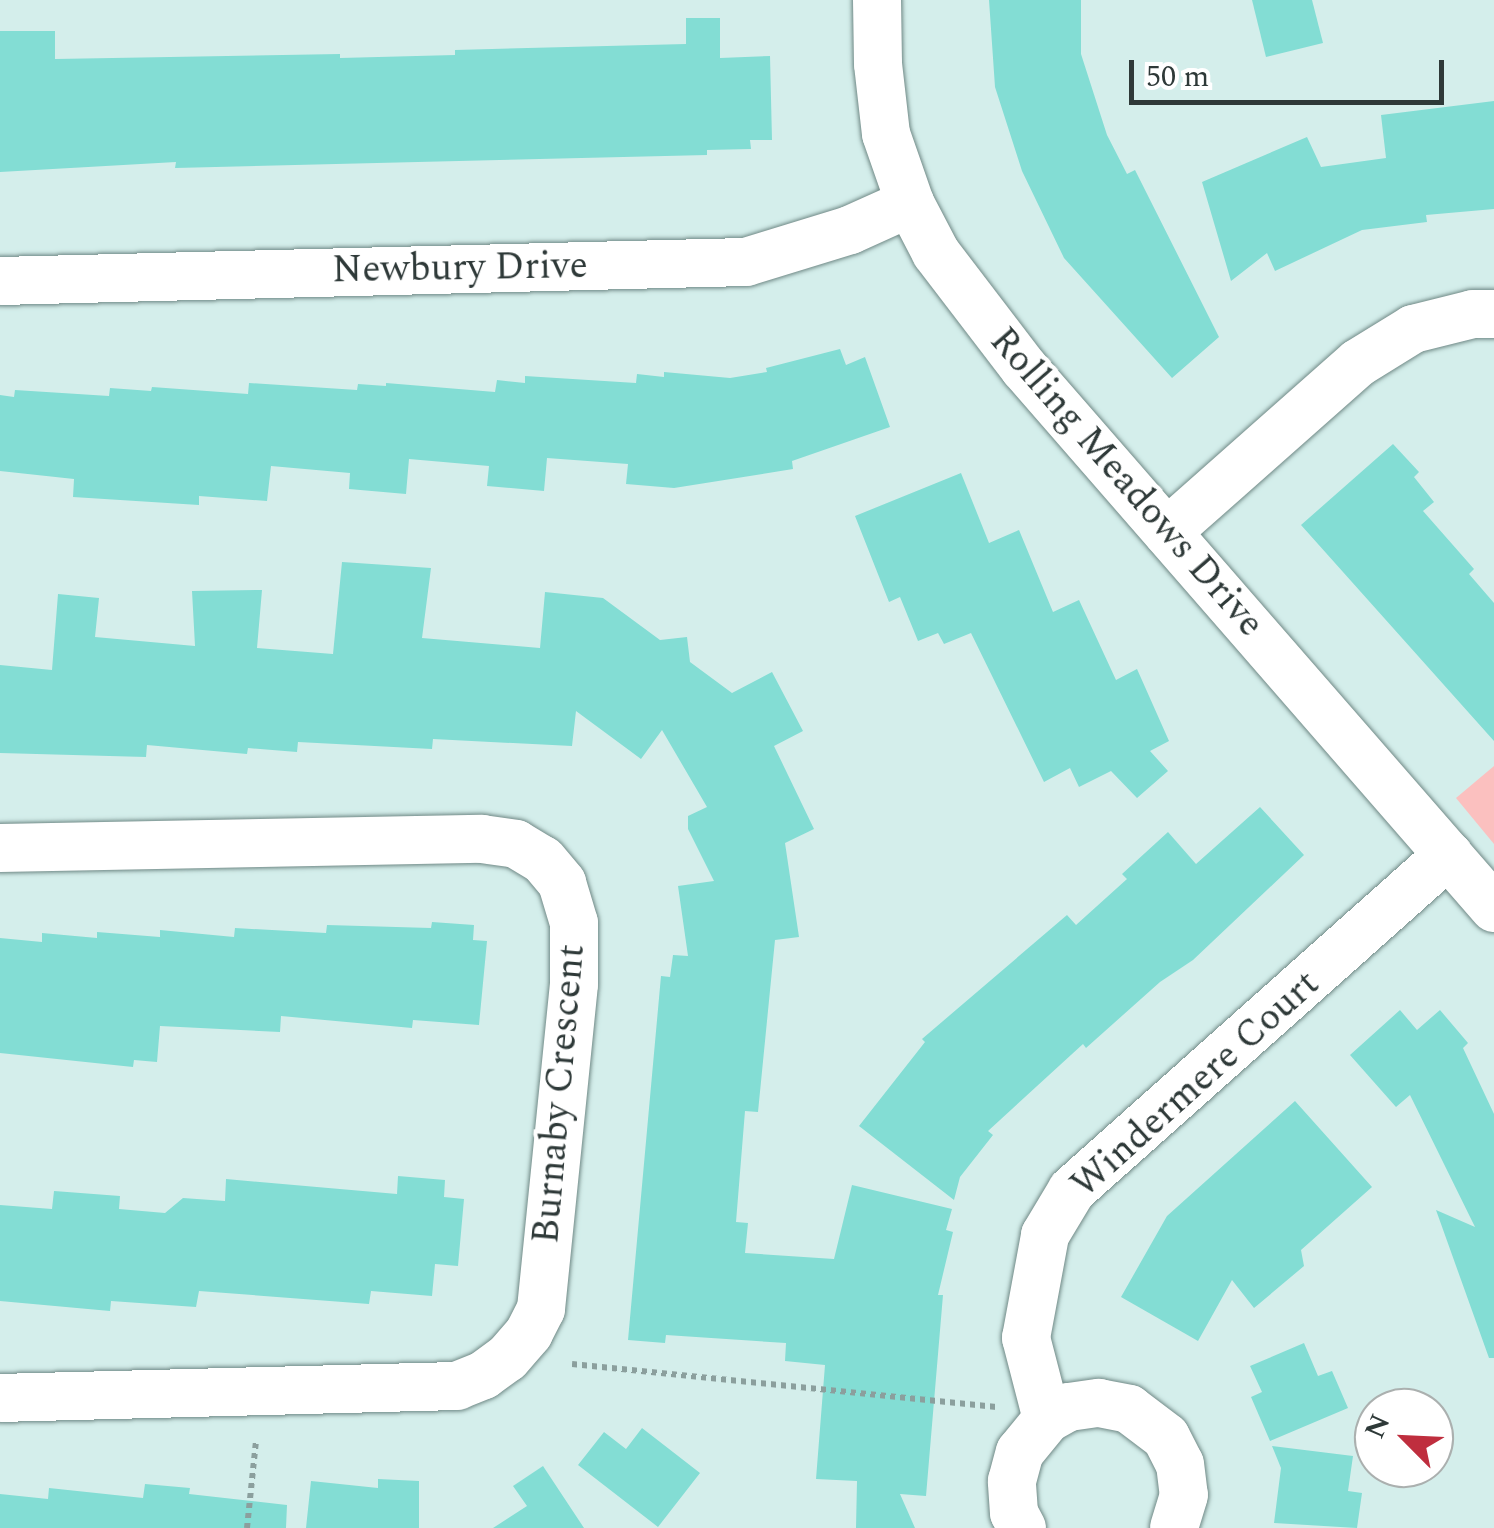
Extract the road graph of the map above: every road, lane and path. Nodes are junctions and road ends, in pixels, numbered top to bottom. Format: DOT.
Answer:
graph roads {
  1 [pos="877,0"];
  2 [pos="910,204"];
  3 [pos="0,281"];
  4 [pos="1494,314"];
  5 [pos="1167,532"];
  6 [pos="0,848"];
  7 [pos="1448,854"];
  8 [pos="1494,908"];
  9 [pos="572,1364"];
  10 [pos="0,1398"];
  11 [pos="1047,1419"];
  12 [pos="256,1440"];
  13 [pos="247,1528"];
  14 [pos="1022,1528"];
  15 [pos="1174,1528"];
  1 -- 2 [label="street, Rolling Meadows Drive"];
  2 -- 3 [label="street, Newbury Drive"];
  2 -- 5 [label="street, Rolling Meadows Drive"];
  4 -- 5 [label="street"];
  5 -- 7 [label="street, Rolling Meadows Drive"];
  6 -- 10 [label="street, Burnaby Crescent"];
  7 -- 8 [label="street, Rolling Meadows Drive"];
  7 -- 11 [label="street, Windermere Court"];
  9 -- 11 [label="path"];
  11 -- 14 [label="street"];
  11 -- 15 [label="street"];
  12 -- 13 [label="path"];
}
